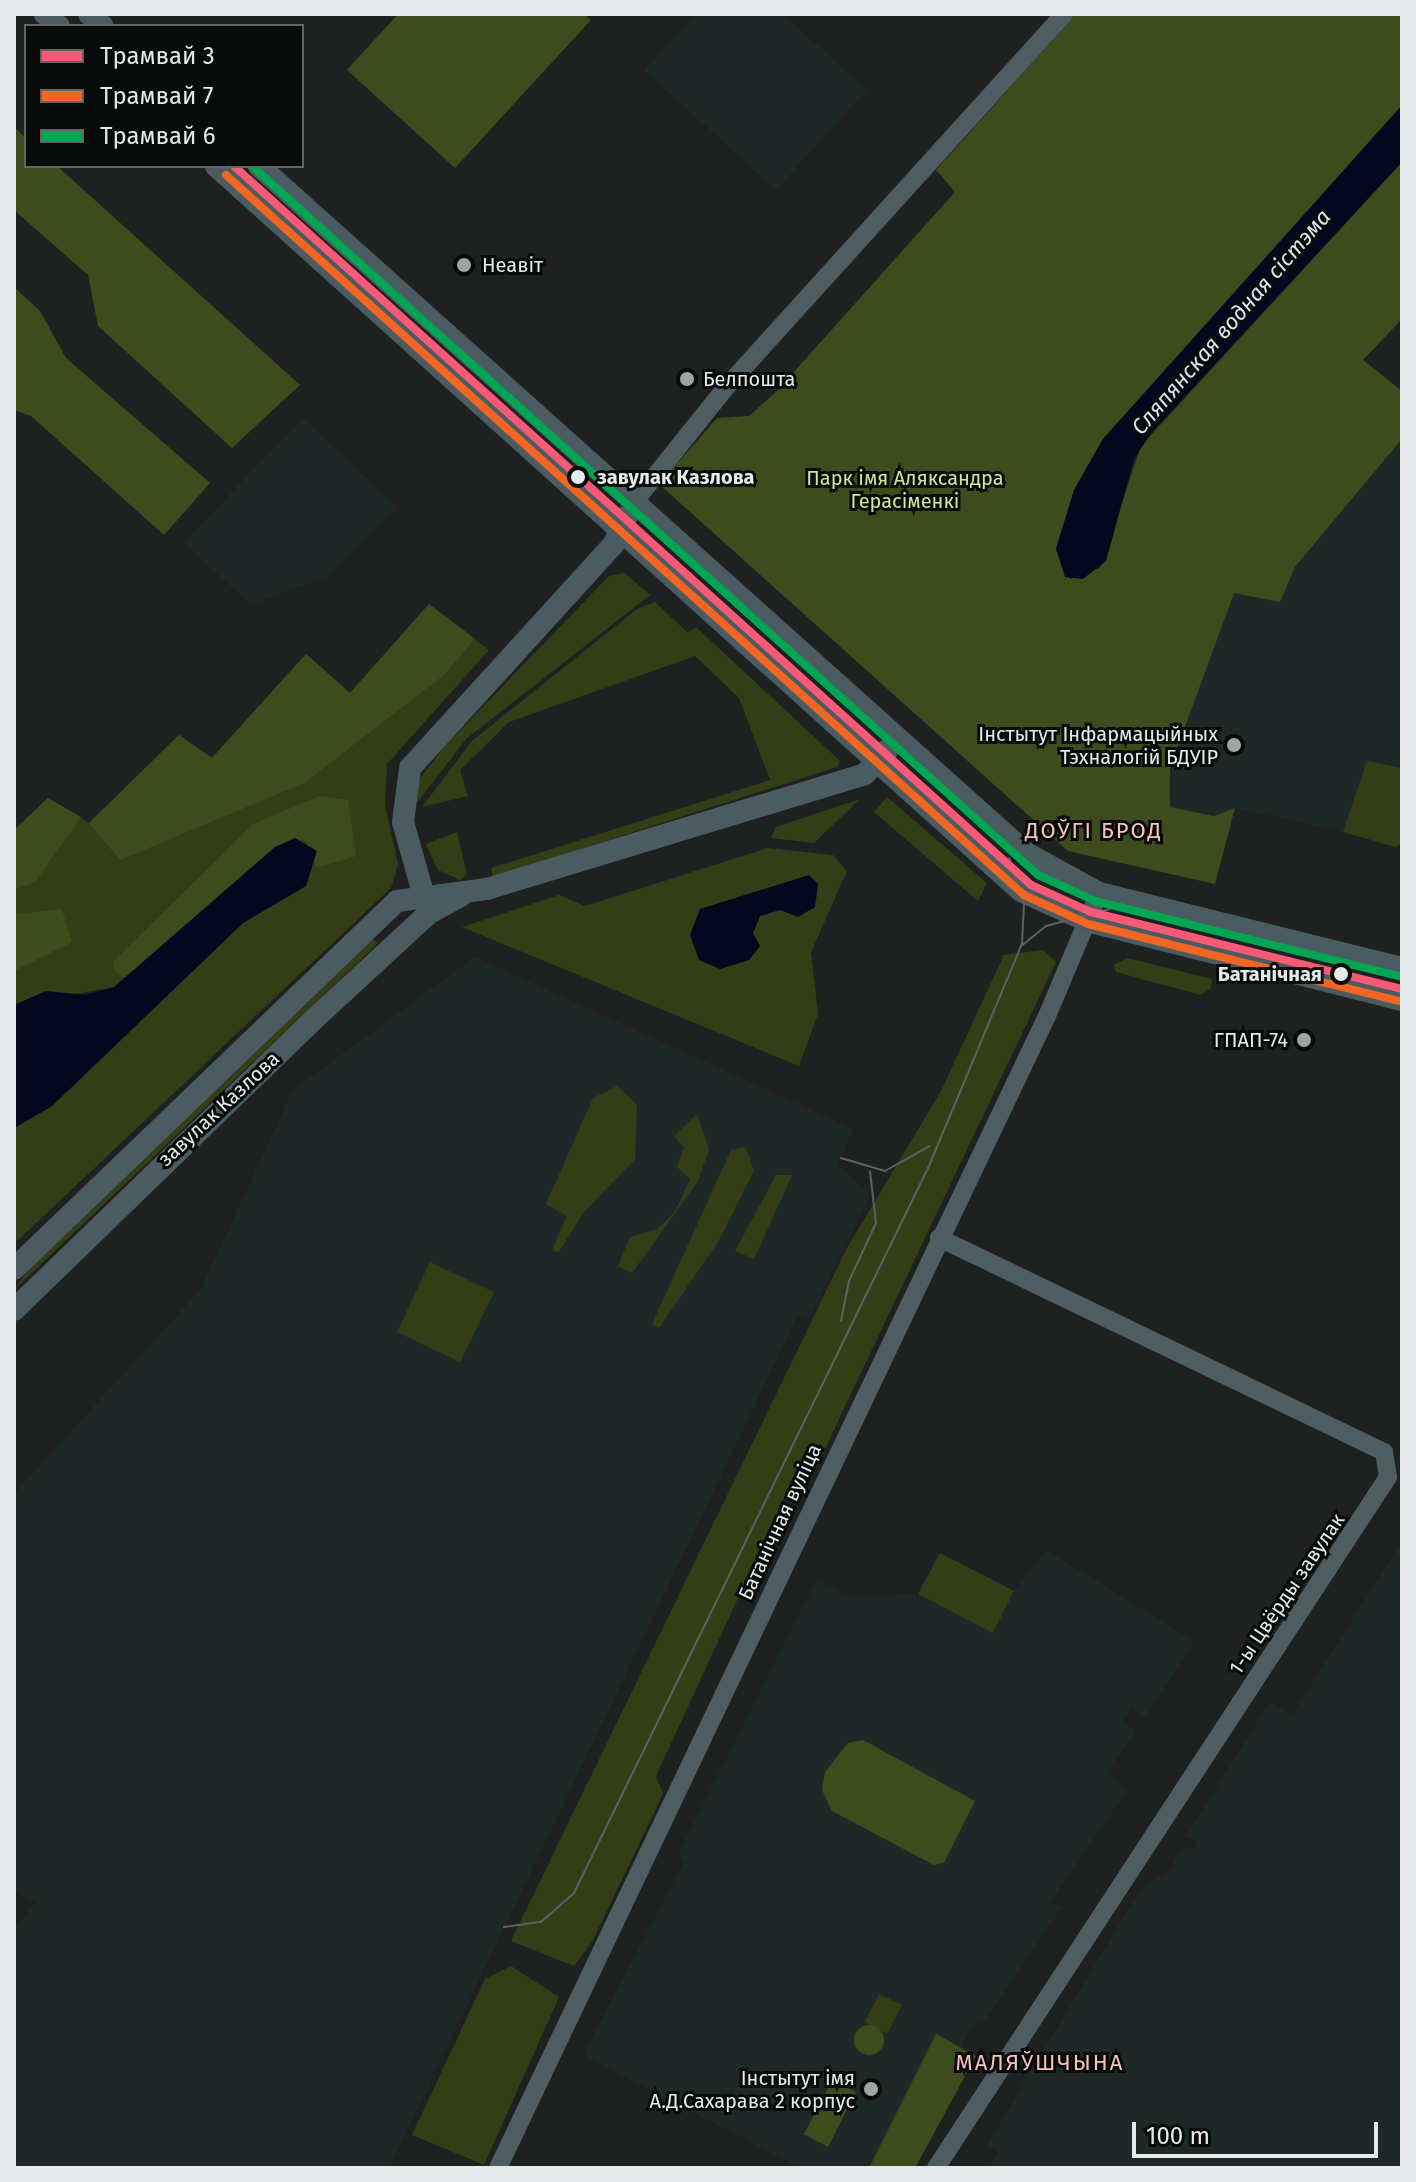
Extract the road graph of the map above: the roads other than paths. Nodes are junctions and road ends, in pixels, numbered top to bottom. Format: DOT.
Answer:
graph roads {
  1 [pos="1064,14"];
  2 [pos="218,168"];
  3 [pos="261,168"];
  4 [pos="635,501"];
  5 [pos="621,529"];
  6 [pos="896,738"];
  7 [pos="878,761"];
  8 [pos="1099,893"];
  9 [pos="427,904"];
  10 [pos="1087,921"];
  11 [pos="1402,968"];
  12 [pos="1402,1000"];
  13 [pos="939,1238"];
  14 [pos="14,1269"];
  15 [pos="14,1310"];
  16 [pos="498,2168"];
  17 [pos="936,2168"];
  1 -- 4 [label="street"];
  2 -- 5 [label="main road"];
  3 -- 4 [label="main road"];
  4 -- 5 [label="main road"];
  4 -- 6 [label="main road"];
  5 -- 7 [label="main road"];
  5 -- 9 [label="main road"];
  6 -- 7 [label="main road, завулак Казлова"];
  6 -- 8 [label="main road"];
  7 -- 9 [label="main road, завулак Казлова"];
  7 -- 10 [label="main road"];
  8 -- 10 [label="street, Батанічная вуліца"];
  8 -- 11 [label="main road"];
  9 -- 14 [label="main road, завулак Казлова"];
  9 -- 15 [label="main road, завулак Казлова"];
  10 -- 12 [label="main road"];
  10 -- 13 [label="street, Батанічная вуліца"];
  13 -- 16 [label="street, Батанічная вуліца"];
  13 -- 17 [label="street, 1-ы Цвёрды завулак"];
}
